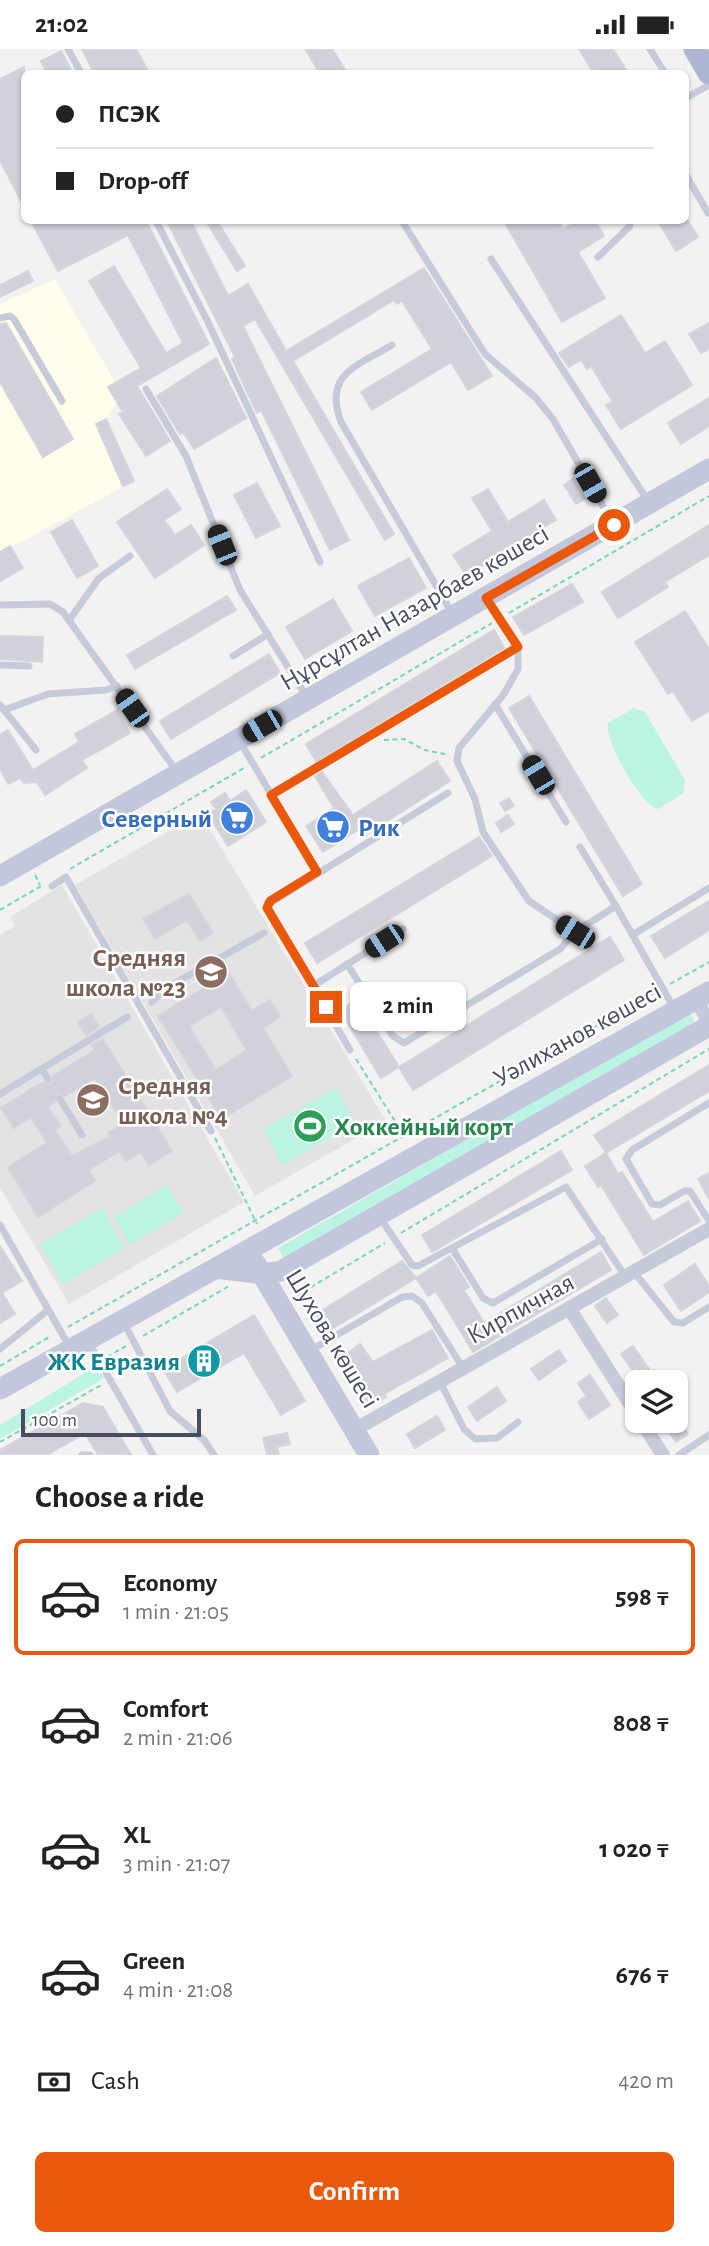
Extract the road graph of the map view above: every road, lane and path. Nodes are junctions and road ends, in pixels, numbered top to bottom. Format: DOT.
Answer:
graph roads {
  1 [pos="68,49"];
  2 [pos="650,49"];
  3 [pos="695,49"];
  4 [pos="78,70"];
  5 [pos="663,70"];
  6 [pos="709,73"];
  7 [pos="709,85"];
  8 [pos="689,96"];
  9 [pos="689,180"];
  10 [pos="708,213"];
  11 [pos="158,224"];
  12 [pos="404,224"];
  13 [pos="630,224"];
  14 [pos="598,257"];
  15 [pos="491,259"];
  16 [pos="0,318"];
  17 [pos="392,345"];
  18 [pos="146,390"];
  19 [pos="62,401"];
  20 [pos="709,469"];
  21 [pos="709,496"];
  22 [pos="650,505"];
  23 [pos="614,525"];
  24 [pos="130,556"];
  25 [pos="320,562"];
  26 [pos="486,598"];
  27 [pos="0,605"];
  28 [pos="454,616"];
  29 [pos="499,618"];
  30 [pos="70,619"];
  31 [pos="268,634"];
  32 [pos="518,647"];
  33 [pos="233,656"];
  34 [pos="0,665"];
  35 [pos="29,666"];
  36 [pos="117,686"];
  37 [pos="309,699"];
  38 [pos="495,703"];
  39 [pos="2,707"];
  40 [pos="375,733"];
  41 [pos="238,739"];
  42 [pos="36,750"];
  43 [pos="457,755"];
  44 [pos="252,763"];
  45 [pos="178,774"];
  46 [pos="449,793"];
  47 [pos="271,795"];
  48 [pos="566,822"];
  49 [pos="580,847"];
  50 [pos="317,872"];
  51 [pos="61,874"];
  52 [pos="0,876"];
  53 [pos="50,883"];
  54 [pos="709,888"];
  55 [pos="616,907"];
  56 [pos="0,911"];
  57 [pos="402,929"];
  58 [pos="575,932"];
  59 [pos="264,933"];
  60 [pos="634,934"];
  61 [pos="709,963"];
  62 [pos="347,964"];
  63 [pos="313,986"];
  64 [pos="663,989"];
  65 [pos="703,996"];
  66 [pos="152,1002"];
  67 [pos="676,1011"];
  68 [pos="127,1017"];
  69 [pos="709,1024"];
  70 [pos="350,1049"];
  71 [pos="709,1049"];
  72 [pos="42,1069"];
  73 [pos="48,1079"];
  74 [pos="0,1094"];
  75 [pos="60,1099"];
  76 [pos="709,1103"];
  77 [pos="211,1131"];
  78 [pos="82,1135"];
  79 [pos="403,1135"];
  80 [pos="378,1214"];
  81 [pos="255,1219"];
  82 [pos="709,1221"];
  83 [pos="0,1225"];
  84 [pos="709,1229"];
  85 [pos="394,1237"];
  86 [pos="602,1239"];
  87 [pos="452,1248"];
  88 [pos="247,1250"];
  89 [pos="216,1268"];
  90 [pos="262,1274"];
  91 [pos="630,1274"];
  92 [pos="228,1287"];
  93 [pos="280,1305"];
  94 [pos="709,1307"];
  95 [pos="569,1308"];
  96 [pos="48,1310"];
  97 [pos="122,1321"];
  98 [pos="73,1340"];
  99 [pos="134,1342"];
  100 [pos="0,1349"];
  101 [pos="308,1352"];
  102 [pos="100,1361"];
  103 [pos="0,1366"];
  104 [pos="463,1368"];
  105 [pos="110,1380"];
  106 [pos="440,1382"];
  107 [pos="0,1389"];
  108 [pos="625,1396"];
  109 [pos="518,1422"];
  110 [pos="354,1430"];
  111 [pos="649,1433"];
  112 [pos="709,1436"];
  113 [pos="0,1442"];
  114 [pos="82,1455"];
  115 [pos="90,1455"];
  116 [pos="153,1455"];
  117 [pos="214,1455"];
  118 [pos="369,1455"];
  119 [pos="663,1455"];
  120 [pos="679,1455"];
  1 -- 4 [label="lane"];
  2 -- 5 [label="lane"];
  3 -- 6 [label="main road"];
  7 -- 8 [label="lane"];
  9 -- 10 [label="lane"];
  11 -- 25 [label="lane"];
  12 -- 23 [label="lane"];
  13 -- 14 [label="lane"];
  15 -- 22 [label="lane"];
  16 -- 19 [label="lane"];
  17 -- 28 [label="lane"];
  18 -- 31 [label="lane"];
  20 -- 22 [label="main road, Нұрсұлтан Назарбаев көшесі"];
  21 -- 29 [label="path"];
  22 -- 23 [label="main road, Нұрсұлтан Назарбаев көшесі"];
  23 -- 26 [label="main road, Нұрсұлтан Назарбаев көшесі"];
  24 -- 30 [label="lane"];
  26 -- 28 [label="main road, Нұрсұлтан Назарбаев көшесі"];
  26 -- 29 [label="lane"];
  27 -- 30 [label="lane"];
  28 -- 37 [label="main road, Нұрсұлтан Назарбаев көшесі"];
  29 -- 32 [label="lane"];
  29 -- 44 [label="path"];
  30 -- 36 [label="lane"];
  31 -- 33 [label="lane"];
  31 -- 37 [label="lane"];
  32 -- 38 [label="lane"];
  32 -- 40 [label="lane"];
  34 -- 35 [label="lane"];
  36 -- 39 [label="lane"];
  36 -- 45 [label="lane"];
  37 -- 41 [label="main road, Нұрсұлтан Назарбаев көшесі"];
  38 -- 43 [label="lane"];
  38 -- 48 [label="lane"];
  39 -- 42 [label="lane"];
  40 -- 43 [label="path"];
  40 -- 47 [label="lane"];
  41 -- 44 [label="lane"];
  41 -- 45 [label="main road, Нұрсұлтан Назарбаев көшесі"];
  43 -- 58 [label="lane"];
  44 -- 47 [label="lane"];
  44 -- 51 [label="path"];
  45 -- 52 [label="main road, Нұрсұлтан Назарбаев көшесі"];
  46 -- 50 [label="lane"];
  47 -- 50 [label="lane"];
  49 -- 55 [label="lane"];
  50 -- 63 [label="lane"];
  53 -- 56 [label="path"];
  53 -- 77 [label="lane"];
  54 -- 60 [label="lane"];
  55 -- 58 [label="lane"];
  55 -- 60 [label="lane"];
  57 -- 62 [label="lane"];
  58 -- 62 [label="lane"];
  59 -- 66 [label="lane"];
  60 -- 64 [label="lane"];
  61 -- 64 [label="path"];
  62 -- 63 [label="lane"];
  63 -- 70 [label="lane"];
  64 -- 67 [label="lane"];
  64 -- 79 [label="path"];
  65 -- 67 [label="main road, Уәлиханов көшесі"];
  65 -- 69 [label="street"];
  67 -- 88 [label="main road, Уәлиханов көшесі"];
  68 -- 72 [label="lane"];
  69 -- 80 [label="main road"];
  70 -- 79 [label="path"];
  71 -- 85 [label="path"];
  72 -- 73 [label="lane"];
  72 -- 74 [label="lane"];
  75 -- 78 [label="lane"];
  76 -- 82 [label="lane"];
  77 -- 81 [label="path"];
  79 -- 81 [label="path"];
  80 -- 85 [label="lane"];
  80 -- 90 [label="main road"];
  81 -- 98 [label="path"];
  83 -- 96 [label="lane"];
  84 -- 91 [label="street, Кирпичная"];
  85 -- 87 [label="lane"];
  85 -- 93 [label="path"];
  86 -- 87 [label="lane"];
  86 -- 87 [label="lane"];
  86 -- 91 [label="lane"];
  88 -- 89 [label="main road, Уәлиханов көшесі"];
  88 -- 90 [label="main road, Шухова көшесі"];
  89 -- 90 [label="main road"];
  89 -- 97 [label="main road, Уәлиханов көшесі"];
  90 -- 93 [label="main road, Шухова көшесі"];
  91 -- 94 [label="lane"];
  91 -- 95 [label="street, Кирпичная"];
  92 -- 99 [label="path"];
  93 -- 101 [label="main road, Шухова көшесі"];
  95 -- 104 [label="street, Кирпичная"];
  95 -- 108 [label="street"];
  96 -- 98 [label="lane"];
  96 -- 100 [label="lane"];
  97 -- 98 [label="main road, Уәлиханов көшесі"];
  97 -- 99 [label="lane"];
  98 -- 102 [label="lane"];
  98 -- 103 [label="path"];
  98 -- 107 [label="main road, Уәлиханов көшесі"];
  99 -- 102 [label="path"];
  99 -- 117 [label="lane"];
  101 -- 104 [label="lane"];
  101 -- 110 [label="main road, Шухова көшесі"];
  102 -- 105 [label="lane"];
  104 -- 106 [label="street, Кирпичная"];
  105 -- 113 [label="path"];
  105 -- 116 [label="lane"];
  106 -- 109 [label="lane"];
  106 -- 110 [label="street, Кирпичная"];
  110 -- 118 [label="main road, Шухова көшесі"];
  111 -- 119 [label="street"];
  112 -- 120 [label="lane"];
  114 -- 115 [label="lane"];
}
